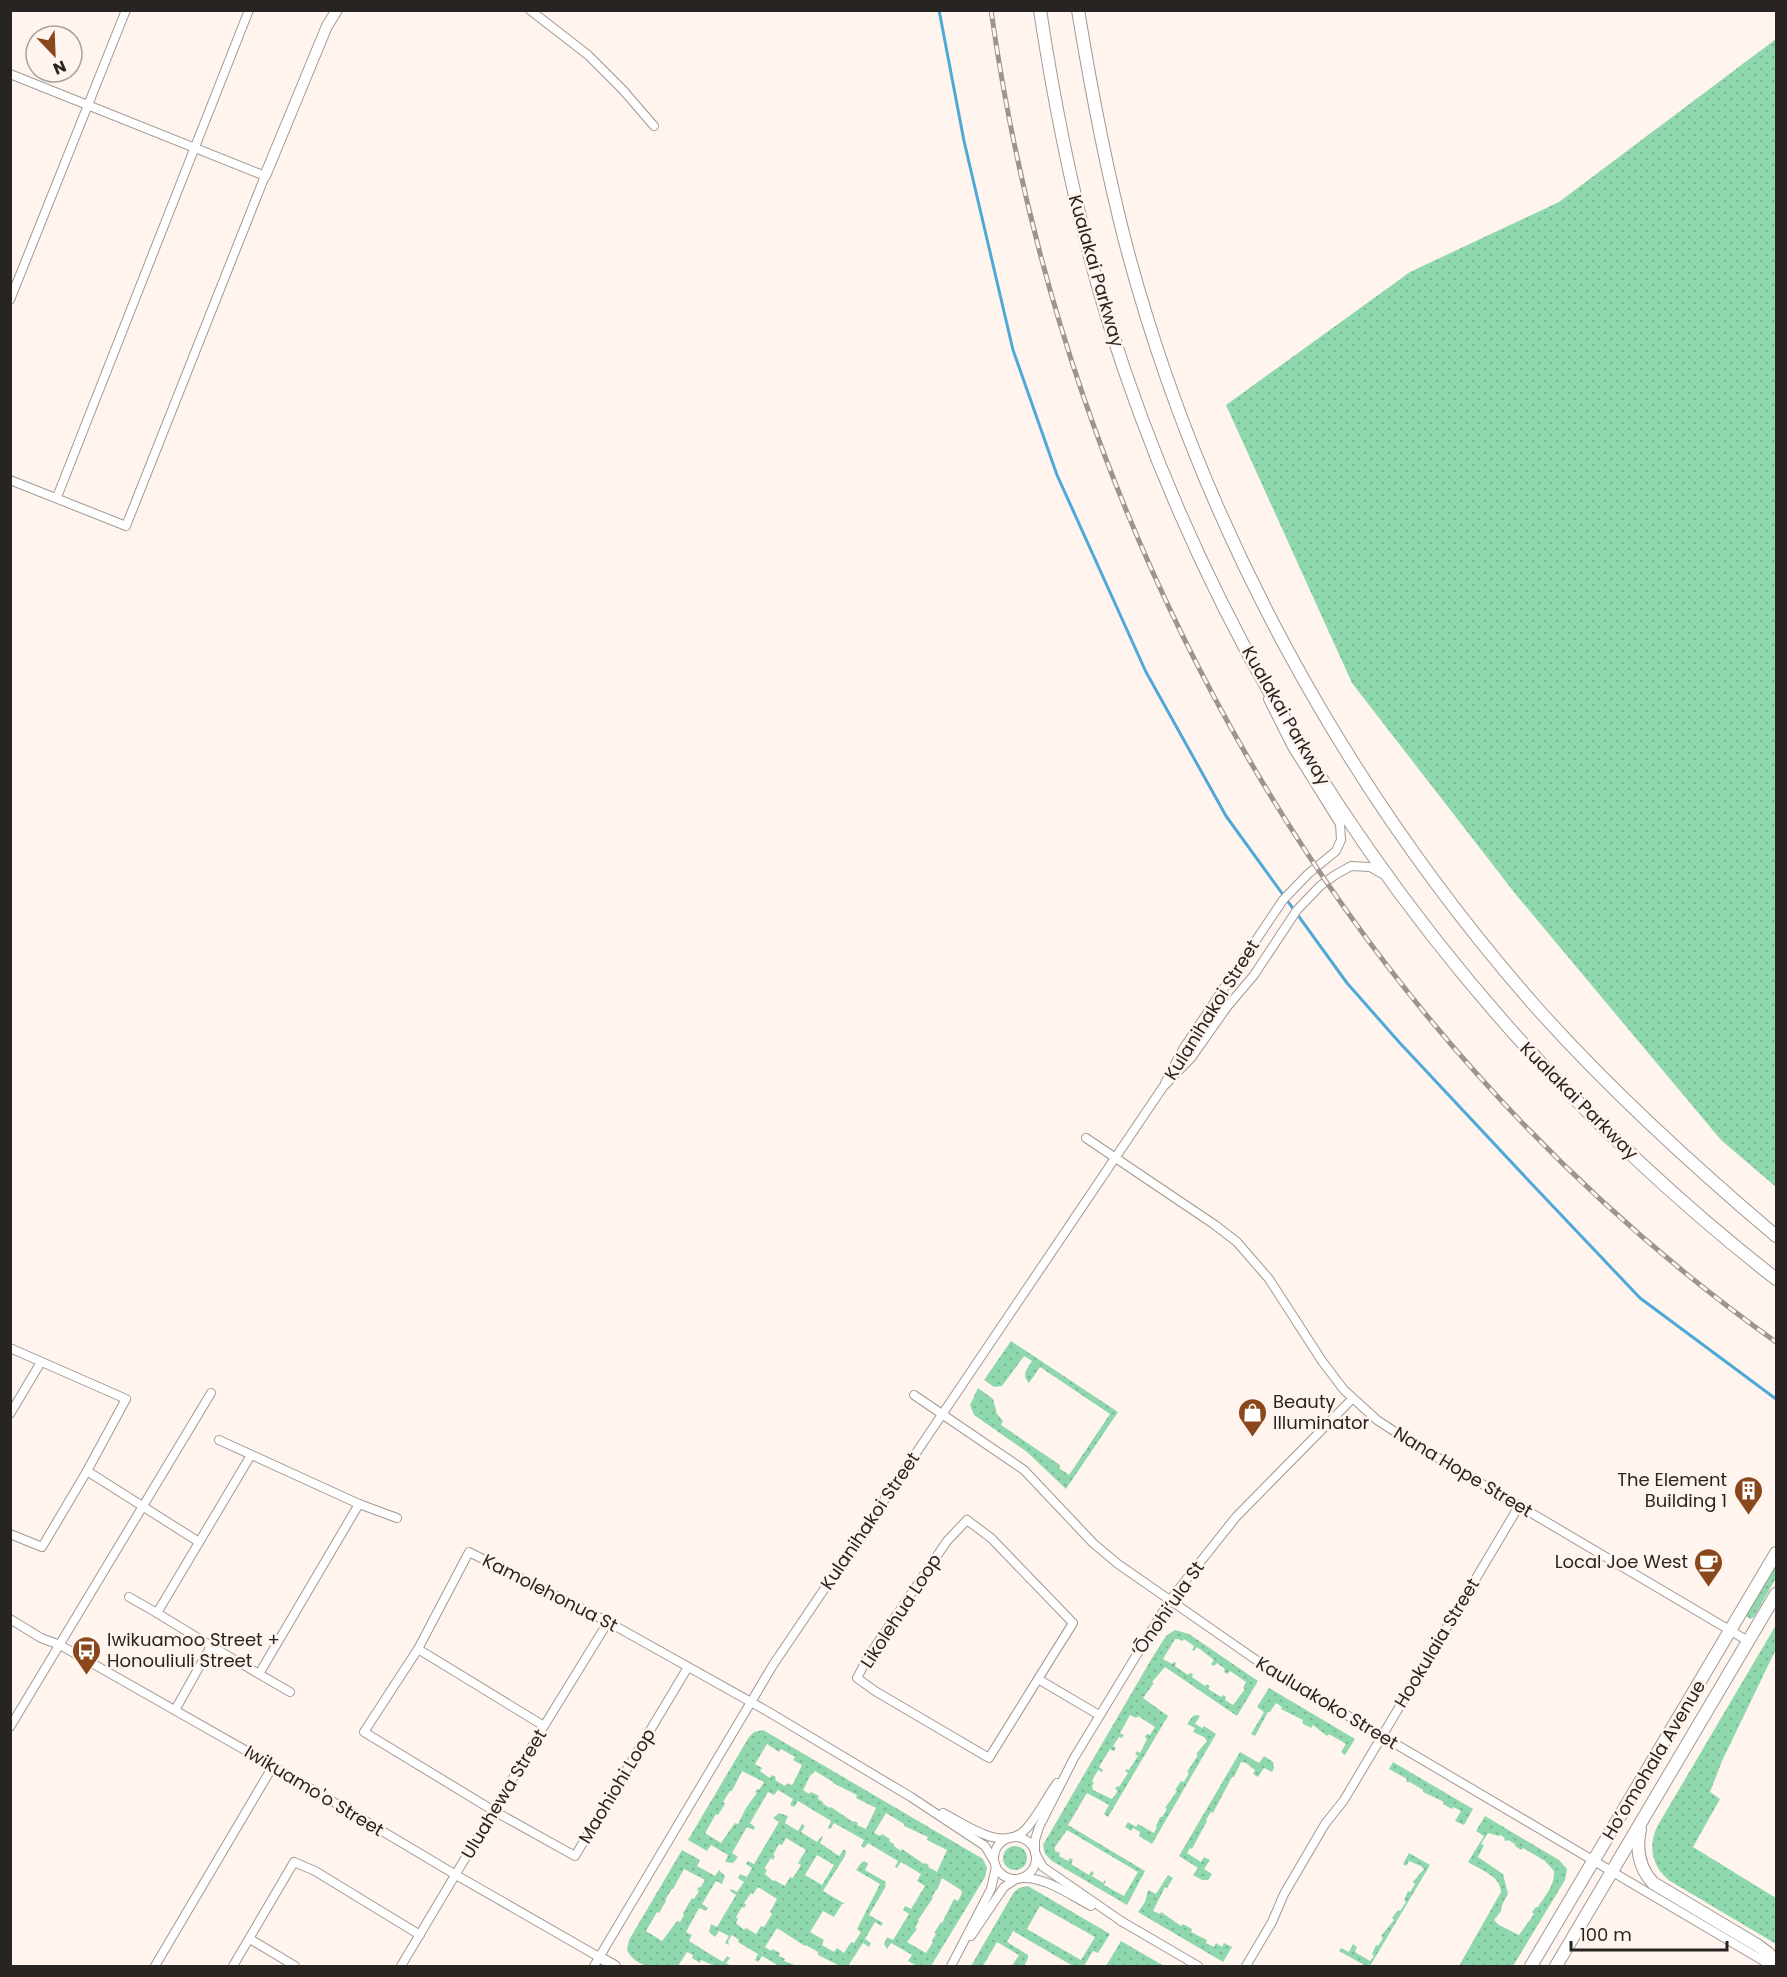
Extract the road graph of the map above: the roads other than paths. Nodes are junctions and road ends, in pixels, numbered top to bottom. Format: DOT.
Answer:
graph roads {
  1 [pos="126,10"];
  2 [pos="249,10"];
  3 [pos="337,10"];
  4 [pos="530,10"];
  5 [pos="1040,10"];
  6 [pos="1078,10"];
  7 [pos="10,74"];
  8 [pos="88,104"];
  9 [pos="654,126"];
  10 [pos="196,147"];
  11 [pos="265,176"];
  12 [pos="10,300"];
  13 [pos="10,480"];
  14 [pos="57,497"];
  15 [pos="1251,659"];
  16 [pos="1394,886"];
  17 [pos="1163,1087"];
  18 [pos="1086,1138"];
  19 [pos="1115,1158"];
  20 [pos="1776,1236"];
  21 [pos="1776,1280"];
  22 [pos="10,1348"];
  23 [pos="41,1362"];
  24 [pos="211,1393"];
  25 [pos="914,1395"];
  26 [pos="1352,1399"];
  27 [pos="10,1414"];
  28 [pos="942,1414"];
  29 [pos="219,1440"];
  30 [pos="251,1455"];
  31 [pos="87,1471"];
  32 [pos="359,1504"];
  33 [pos="1519,1506"];
  34 [pos="143,1507"];
  35 [pos="397,1518"];
  36 [pos="10,1534"];
  37 [pos="199,1542"];
  38 [pos="1776,1553"];
  39 [pos="1776,1594"];
  40 [pos="129,1597"];
  41 [pos="1170,1600"];
  42 [pos="157,1613"];
  43 [pos="10,1619"];
  44 [pos="608,1622"];
  45 [pos="1730,1631"];
  46 [pos="1748,1641"];
  47 [pos="60,1645"];
  48 [pos="211,1646"];
  49 [pos="418,1649"];
  50 [pos="688,1667"];
  51 [pos="259,1674"];
  52 [pos="1038,1679"];
  53 [pos="290,1692"];
  54 [pos="750,1702"];
  55 [pos="175,1710"];
  56 [pos="1099,1715"];
  57 [pos="544,1726"];
  58 [pos="10,1727"];
  59 [pos="1382,1736"];
  60 [pos="1074,1758"];
  61 [pos="273,1766"];
  62 [pos="911,1797"];
  63 [pos="494,1811"];
  64 [pos="1647,1814"];
  65 [pos="1011,1838"];
  66 [pos="1035,1853"];
  67 [pos="1594,1861"];
  68 [pos="995,1864"];
  69 [pos="1612,1872"];
  70 [pos="456,1875"];
  71 [pos="1019,1879"];
  72 [pos="1124,1923"];
  73 [pos="420,1935"];
  74 [pos="250,1939"];
  75 [pos="596,1962"];
  76 [pos="1776,1963"];
  77 [pos="155,1966"];
  78 [pos="233,1966"];
  79 [pos="295,1966"];
  80 [pos="401,1966"];
  81 [pos="615,1966"];
  82 [pos="1198,1966"];
  83 [pos="1246,1966"];
  84 [pos="1531,1966"];
  85 [pos="1556,1966"];
  86 [pos="1772,1966"];
  1 -- 8 [label="street"];
  2 -- 10 [label="street"];
  3 -- 11 [label="street"];
  4 -- 9 [label="street"];
  5 -- 15 [label="main road, Kualakai Parkway"];
  6 -- 20 [label="main road, Kualakai Parkway"];
  7 -- 8 [label="street"];
  8 -- 10 [label="street"];
  8 -- 12 [label="street"];
  10 -- 11 [label="street"];
  10 -- 14 [label="street"];
  11 -- 14 [label="street"];
  13 -- 14 [label="street"];
  15 -- 16 [label="main road, Kualakai Parkway"];
  15 -- 17 [label="street, Kulanihakoi Street"];
  16 -- 17 [label="street, Kulanihakoi Street"];
  16 -- 21 [label="main road, Kualakai Parkway"];
  17 -- 19 [label="street, Kulanihakoi Street"];
  18 -- 19 [label="street, Nana Hope Street"];
  19 -- 26 [label="street, Nana Hope Street"];
  19 -- 28 [label="street, Kulanihakoi Street"];
  22 -- 23 [label="street"];
  23 -- 27 [label="street"];
  23 -- 31 [label="street"];
  24 -- 34 [label="street"];
  25 -- 28 [label="street, Kauluakoko Street"];
  26 -- 33 [label="street, Nana Hope Street"];
  26 -- 41 [label="street, ‘Ōnohi‘ula St"];
  28 -- 41 [label="street, Kauluakoko Street"];
  28 -- 54 [label="street, Kulanihakoi Street"];
  29 -- 30 [label="street"];
  30 -- 32 [label="street"];
  30 -- 37 [label="street"];
  31 -- 34 [label="street"];
  31 -- 36 [label="street"];
  32 -- 35 [label="street"];
  32 -- 51 [label="street"];
  33 -- 45 [label="street, Nana Hope Street"];
  33 -- 59 [label="street, Hookulaia Street"];
  34 -- 37 [label="street"];
  34 -- 47 [label="street"];
  37 -- 42 [label="street"];
  38 -- 45 [label="main road, Ho’omohala Avenue"];
  39 -- 46 [label="main road, Ho’omohala Avenue"];
  40 -- 42 [label="street"];
  41 -- 56 [label="street, ‘Ōnohi‘ula St"];
  41 -- 59 [label="street, Kauluakoko Street"];
  42 -- 48 [label="street"];
  43 -- 47 [label="street, Iwikuamo'o Street"];
  44 -- 49 [label="street, Kamolehonua St"];
  44 -- 50 [label="street, Kamolehonua St"];
  44 -- 57 [label="street, Uluahewa Street"];
  45 -- 46 [label="street, Nana Hope Street"];
  45 -- 67 [label="main road, Ho’omohala Avenue"];
  46 -- 64 [label="main road, Ho’omohala Avenue"];
  47 -- 55 [label="street, Iwikuamo'o Street"];
  47 -- 58 [label="street"];
  48 -- 51 [label="street"];
  48 -- 55 [label="street"];
  49 -- 57 [label="street"];
  49 -- 63 [label="street, Kamolehonua St"];
  50 -- 54 [label="street, Kamolehonua St"];
  50 -- 63 [label="street, Maohiohi Loop"];
  51 -- 53 [label="street"];
  52 -- 52 [label="street, Likolehua Loop"];
  52 -- 56 [label="street"];
  54 -- 62 [label="street, Kamolehonua St"];
  54 -- 75 [label="street, Kulanihakoi Street"];
  55 -- 61 [label="street, Iwikuamo'o Street"];
  56 -- 60 [label="street, ‘Ōnohi‘ula St"];
  57 -- 63 [label="street, Uluahewa Street"];
  59 -- 67 [label="street, Kauluakoko Street"];
  59 -- 83 [label="street, Hookulaia Street"];
  60 -- 65 [label="street"];
  60 -- 66 [label="street, ‘Ōnohi‘ula St"];
  61 -- 70 [label="street, Iwikuamo'o Street"];
  61 -- 77 [label="street"];
  62 -- 65 [label="street, Kamolehonua St"];
  62 -- 68 [label="street, Kamolehonua St"];
  63 -- 70 [label="street, Uluahewa Street"];
  64 -- 69 [label="main road, Ho’omohala Avenue"];
  64 -- 76 [label="main road"];
  65 -- 66 [label="street"];
  65 -- 68 [label="street"];
  66 -- 71 [label="street"];
  66 -- 72 [label="street"];
  67 -- 69 [label="street, Kauluakoko Street"];
  67 -- 84 [label="main road, Ho’omohala Avenue"];
  68 -- 71 [label="street"];
  68 -- 71 [label="street"];
  69 -- 85 [label="main road, Ho’omohala Avenue"];
  69 -- 86 [label="street, Kauluakoko Street"];
  70 -- 73 [label="street, Uluahewa Street"];
  70 -- 75 [label="street, Iwikuamo'o Street"];
  71 -- 72 [label="street"];
  72 -- 82 [label="street"];
  73 -- 74 [label="street"];
  73 -- 80 [label="street, Uluahewa Street"];
  74 -- 78 [label="street"];
  74 -- 79 [label="street"];
  75 -- 81 [label="street, Iwikuamo'o Street"];
}
